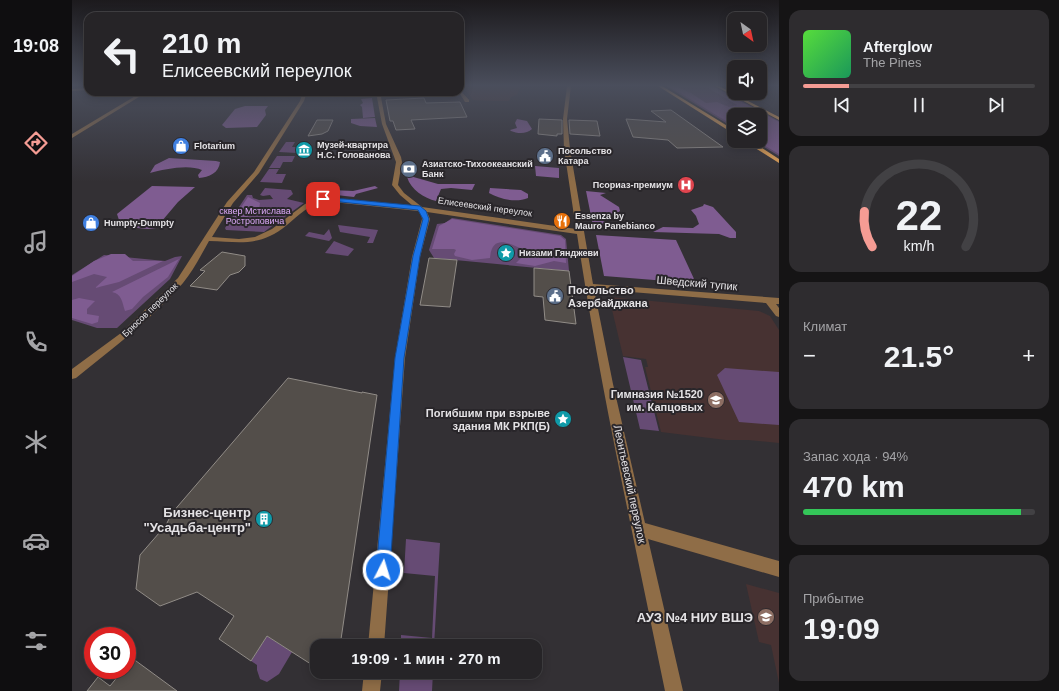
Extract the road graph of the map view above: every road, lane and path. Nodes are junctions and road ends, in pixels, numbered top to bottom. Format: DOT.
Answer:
graph roads {
  1 [pos="101,118"];
  2 [pos="291,118"];
  3 [pos="383,118"];
  4 [pos="565,118"];
  5 [pos="712,118"];
  6 [pos="727,128"];
  7 [pos="72,136"];
  8 [pos="758,148"];
  9 [pos="779,161"];
  10 [pos="420,208"];
  11 [pos="581,232"];
  12 [pos="206,239"];
  13 [pos="589,286"];
  14 [pos="774,301"];
  15 [pos="779,314"];
  16 [pos="72,375"];
  17 [pos="640,529"];
  18 [pos="779,570"];
  19 [pos="377,639"];
  20 [pos="372,679"];
  21 [pos="371,691"];
  22 [pos="674,691"];
  1 -- 7 [label="street"];
  2 -- 12 [label="street, Брюсов переулок"];
  3 -- 10 [label="street"];
  4 -- 11 [label="street, Леонтьевский переулок"];
  5 -- 6 [label="main road"];
  8 -- 9 [label="main road"];
  10 -- 11 [label="street, Елисеевский переулок"];
  10 -- 12 [label="street, Елисеевский переулок"];
  10 -- 19 [label="street"];
  11 -- 13 [label="street, Леонтьевский переулок"];
  12 -- 16 [label="street, Брюсов переулок"];
  13 -- 14 [label="street, Шведский тупик"];
  13 -- 17 [label="street, Леонтьевский переулок"];
  14 -- 15 [label="street"];
  17 -- 18 [label="street"];
  17 -- 22 [label="street, Леонтьевский переулок"];
  20 -- 21 [label="street"];
}
